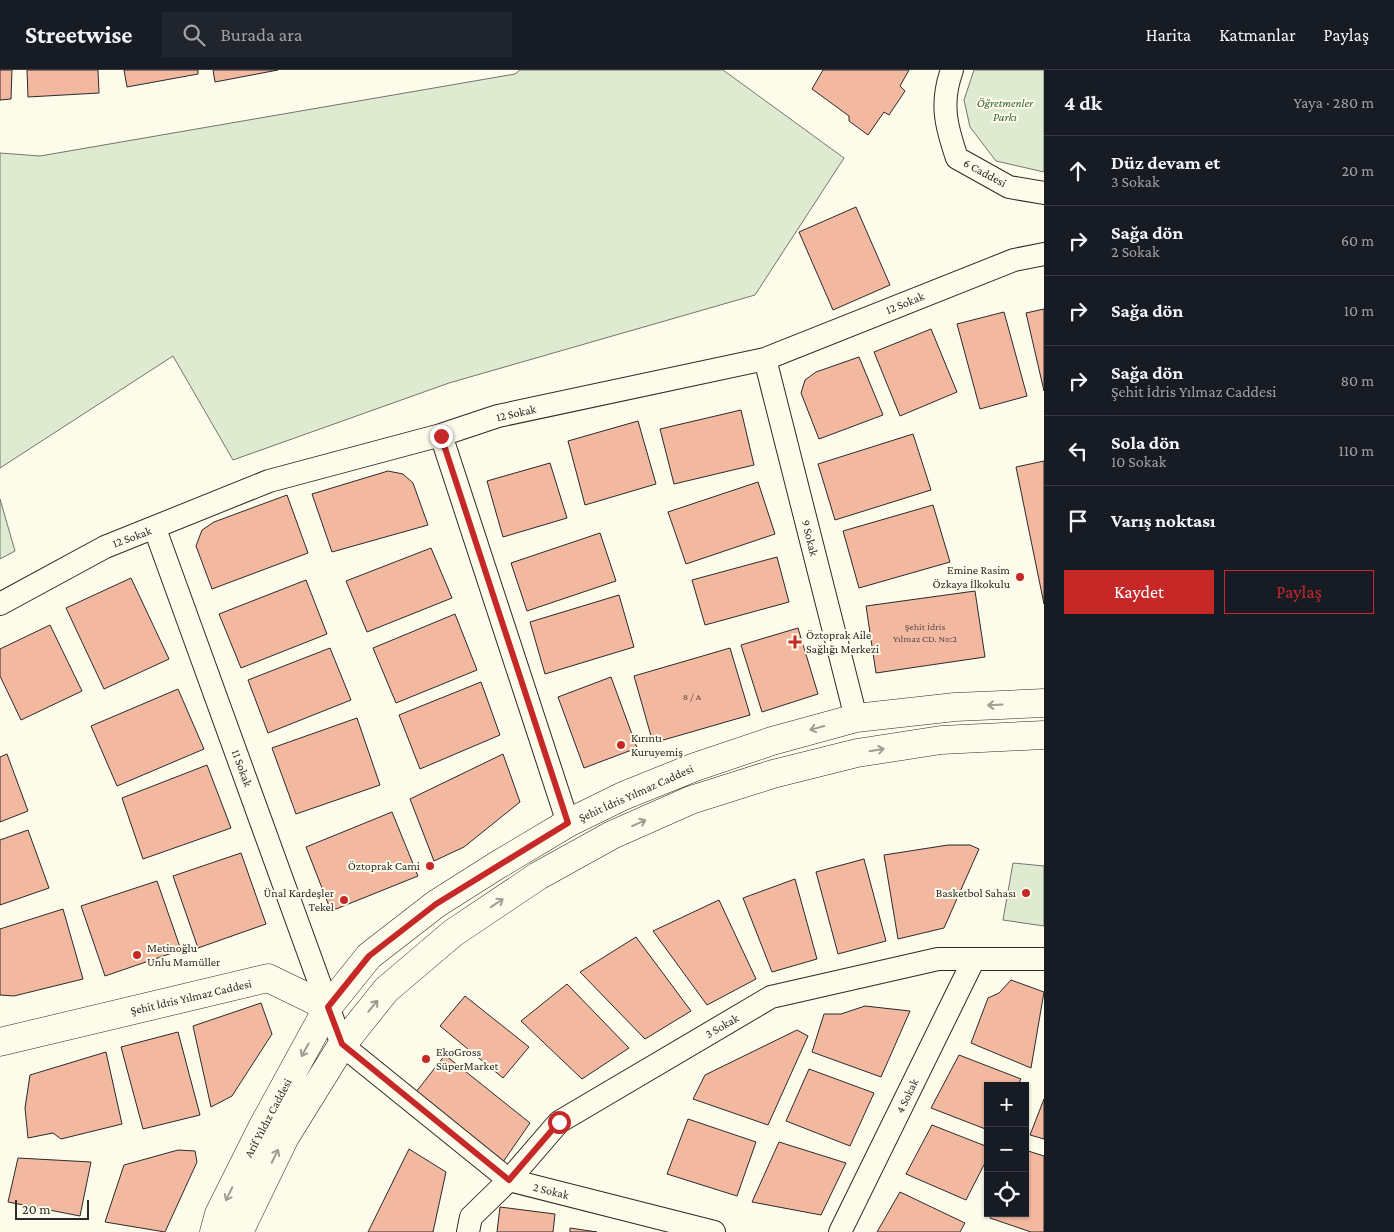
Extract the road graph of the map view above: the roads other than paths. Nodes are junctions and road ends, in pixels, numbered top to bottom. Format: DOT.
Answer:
graph roads {
  1 [pos="952,70"];
  2 [pos="1044,193"];
  3 [pos="1044,254"];
  4 [pos="764,359"];
  5 [pos="441,436"];
  6 [pos="155,529"];
  7 [pos="0,604"];
  8 [pos="1044,703"];
  9 [pos="856,718"];
  10 [pos="1044,735"];
  11 [pos="568,823"];
  12 [pos="974,959"];
  13 [pos="1044,959"];
  14 [pos="328,1007"];
  15 [pos="0,1042"];
  16 [pos="342,1044"];
  17 [pos="509,1180"];
  18 [pos="214,1232"];
  19 [pos="239,1232"];
  20 [pos="468,1232"];
  21 [pos="714,1232"];
  22 [pos="840,1232"];
  1 -- 2 [label="street, 6 Caddesi"];
  3 -- 4 [label="street, 12 Sokak"];
  4 -- 5 [label="street, 12 Sokak"];
  4 -- 9 [label="street, 9 Sokak"];
  5 -- 6 [label="street, 12 Sokak"];
  5 -- 11 [label="street"];
  6 -- 7 [label="street, 12 Sokak"];
  6 -- 14 [label="street, 11 Sokak"];
  8 -- 9 [label="main road, Şehit İdris Yılmaz Caddesi, one-way"];
  9 -- 11 [label="main road, Şehit İdris Yılmaz Caddesi, one-way"];
  16 -- 10 [label="main road, one-way"];
  11 -- 14 [label="main road, Şehit İdris Yılmaz Caddesi"];
  12 -- 13 [label="street, 3 Sokak"];
  12 -- 17 [label="street, 3 Sokak"];
  12 -- 22 [label="street, 4 Sokak"];
  14 -- 15 [label="main road, Şehit İdris Yılmaz Caddesi"];
  14 -- 16 [label="street, 11 Sokak"];
  14 -- 18 [label="main road, Arif Yıldız Caddesi, one-way"];
  16 -- 17 [label="street, 2 Sokak"];
  19 -- 16 [label="main road, Arif Yıldız Caddesi, one-way"];
  17 -- 20 [label="street, 3 Sokak"];
  17 -- 21 [label="street, 2 Sokak"];
}
